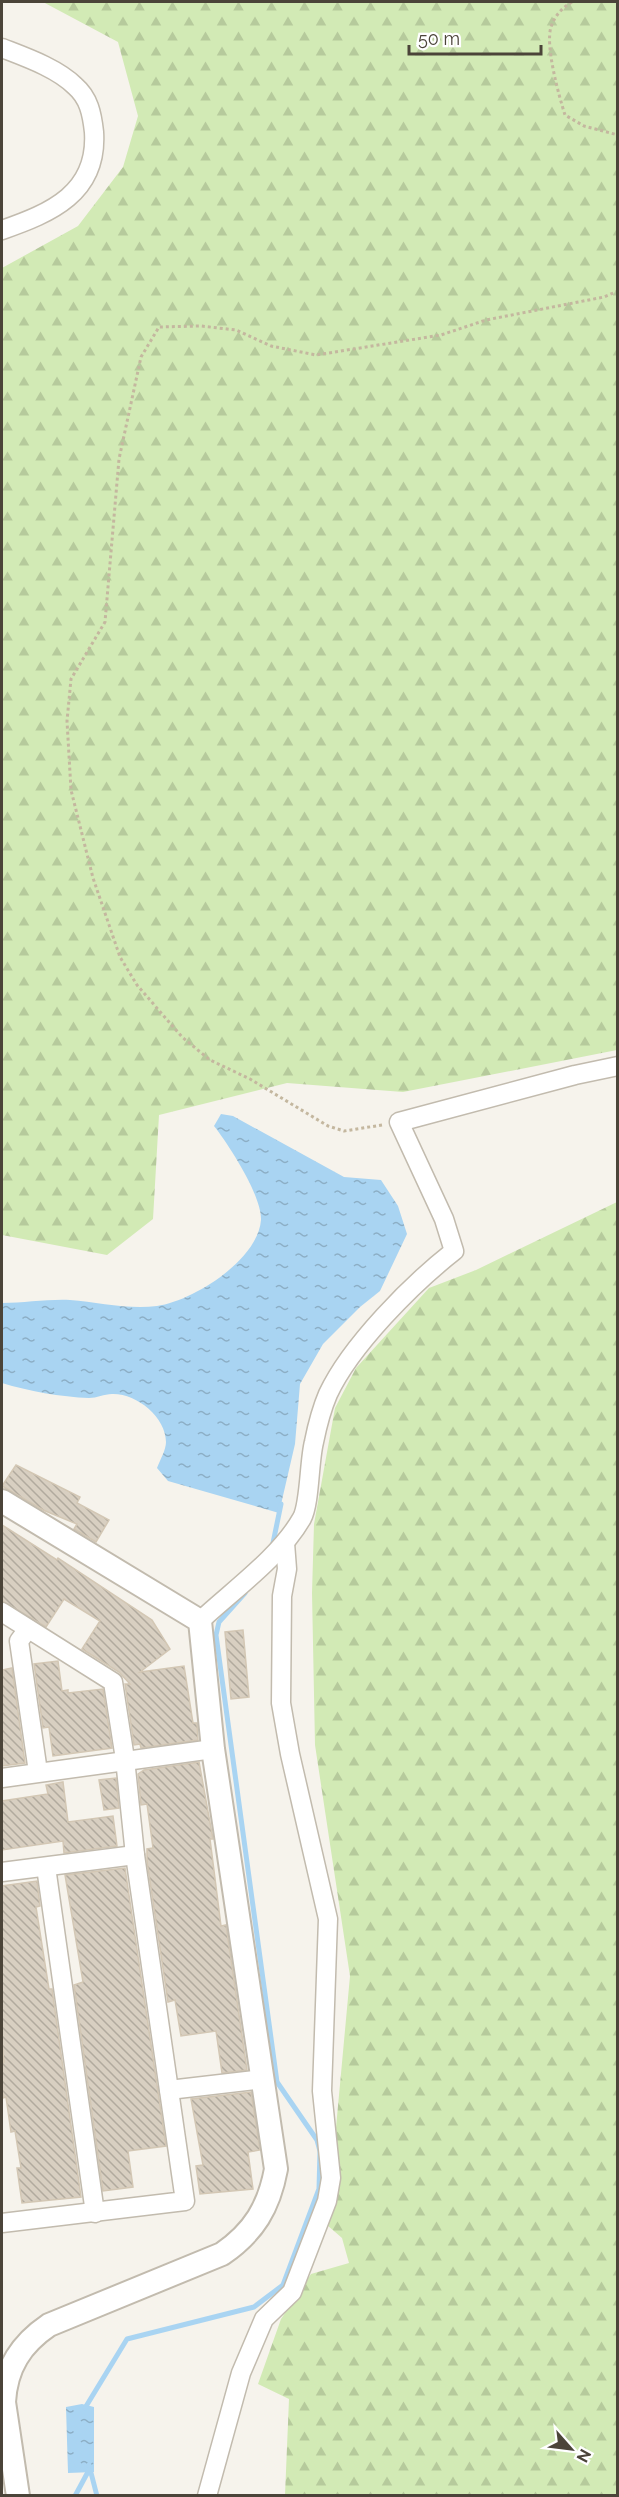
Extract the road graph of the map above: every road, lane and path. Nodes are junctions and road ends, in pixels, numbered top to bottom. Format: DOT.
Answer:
graph roads {
  1 [pos="572,2"];
  2 [pos="2,48"];
  3 [pos="618,135"];
  4 [pos="2,230"];
  5 [pos="618,291"];
  6 [pos="618,1066"];
  7 [pos="399,1122"];
  8 [pos="2,1501"];
  9 [pos="285,1543"];
  10 [pos="2,1612"];
  11 [pos="200,1621"];
  12 [pos="28,1629"];
  13 [pos="213,1749"];
  14 [pos="125,1759"];
  15 [pos="38,1772"];
  16 [pos="2,1778"];
  17 [pos="135,1855"];
  18 [pos="46,1867"];
  19 [pos="2,1872"];
  20 [pos="264,2079"];
  21 [pos="169,2090"];
  22 [pos="95,2213"];
  23 [pos="2,2218"];
  24 [pos="8,2354"];
  25 [pos="18,2496"];
  26 [pos="207,2496"];
  1 -- 3 [label="path"];
  2 -- 4 [label="street"];
  5 -- 7 [label="path"];
  6 -- 7 [label="street"];
  7 -- 9 [label="street"];
  8 -- 11 [label="street"];
  9 -- 11 [label="street"];
  9 -- 26 [label="street"];
  10 -- 12 [label="street"];
  11 -- 13 [label="street"];
  12 -- 14 [label="street"];
  12 -- 15 [label="street"];
  13 -- 14 [label="street"];
  13 -- 20 [label="street"];
  14 -- 15 [label="street"];
  14 -- 17 [label="street"];
  15 -- 16 [label="street"];
  17 -- 18 [label="street"];
  17 -- 21 [label="street"];
  18 -- 19 [label="street"];
  18 -- 22 [label="street"];
  20 -- 21 [label="street"];
  20 -- 24 [label="street"];
  21 -- 22 [label="street"];
  22 -- 23 [label="street"];
  24 -- 25 [label="street"];
}
